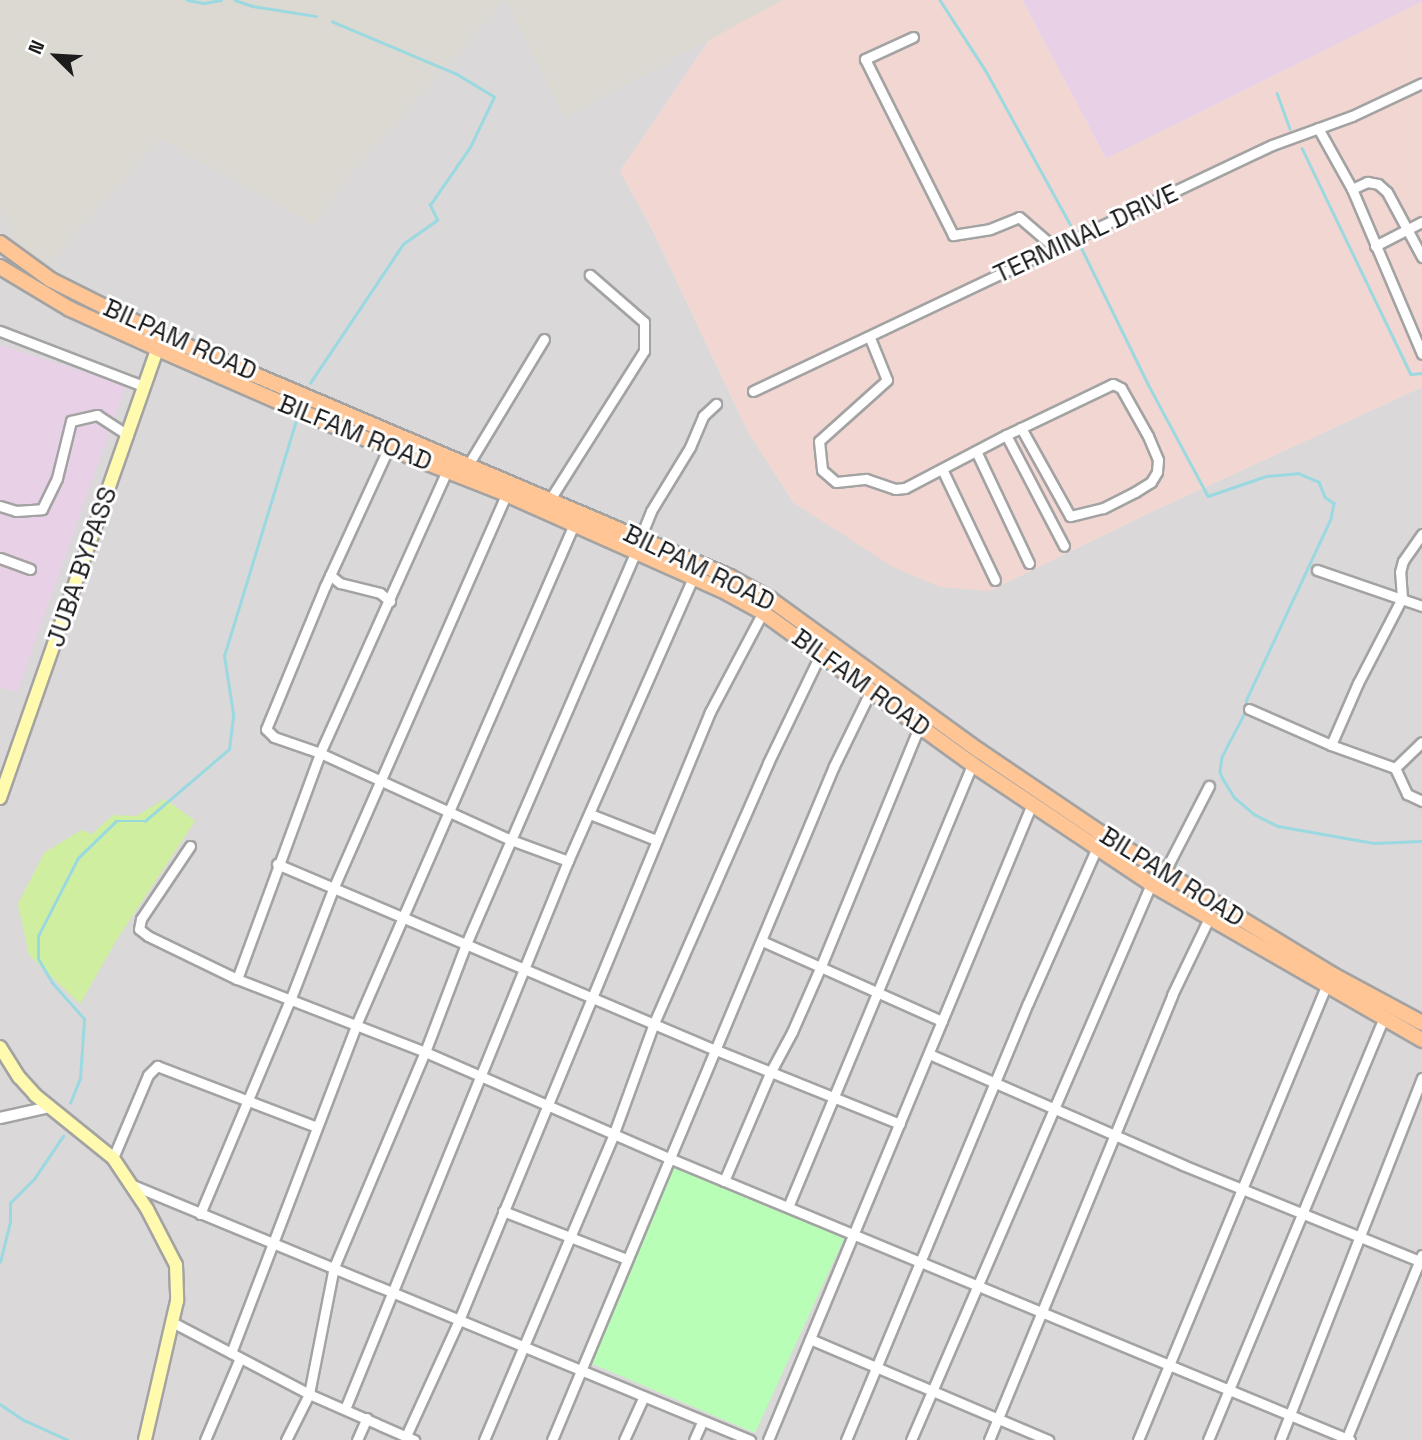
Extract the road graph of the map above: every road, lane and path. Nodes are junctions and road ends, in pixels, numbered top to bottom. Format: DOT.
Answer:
graph roads {
  1 [pos="913,37"];
  2 [pos="1422,83"];
  3 [pos="1318,128"];
  4 [pos="1352,189"];
  5 [pos="1422,222"];
  6 [pos="1406,230"];
  7 [pos="0,243"];
  8 [pos="1376,246"];
  9 [pos="1055,248"];
  10 [pos="1422,257"];
  11 [pos="0,267"];
  12 [pos="590,275"];
  13 [pos="0,331"];
  14 [pos="161,335"];
  15 [pos="870,338"];
  16 [pos="544,339"];
  17 [pos="1422,354"];
  18 [pos="143,386"];
  19 [pos="753,391"];
  20 [pos="716,404"];
  21 [pos="1021,428"];
  22 [pos="128,435"];
  23 [pos="1006,435"];
  24 [pos="389,447"];
  25 [pos="976,451"];
  26 [pos="468,465"];
  27 [pos="942,469"];
  28 [pos="447,471"];
  29 [pos="506,494"];
  30 [pos="549,501"];
  31 [pos="0,506"];
  32 [pos="574,524"];
  33 [pos="1422,534"];
  34 [pos="641,536"];
  35 [pos="1064,547"];
  36 [pos="635,553"];
  37 [pos="0,558"];
  38 [pos="1029,563"];
  39 [pos="30,569"];
  40 [pos="1317,570"];
  41 [pos="330,575"];
  42 [pos="693,577"];
  43 [pos="995,580"];
  44 [pos="1402,598"];
  45 [pos="390,601"];
  46 [pos="766,606"];
  47 [pos="1422,606"];
  48 [pos="821,653"];
  49 [pos="871,690"];
  50 [pos="1249,709"];
  51 [pos="920,725"];
  52 [pos="1422,742"];
  53 [pos="1331,745"];
  54 [pos="320,753"];
  55 [pos="972,764"];
  56 [pos="1395,768"];
  57 [pos="381,780"];
  58 [pos="1209,786"];
  59 [pos="0,798"];
  60 [pos="1422,801"];
  61 [pos="1032,804"];
  62 [pos="448,810"];
  63 [pos="590,814"];
  64 [pos="511,839"];
  65 [pos="656,841"];
  66 [pos="190,846"];
  67 [pos="1097,847"];
  68 [pos="568,860"];
  69 [pos="277,864"];
  70 [pos="1164,873"];
  71 [pos="1151,884"];
  72 [pos="333,889"];
  73 [pos="1213,912"];
  74 [pos="405,918"];
  75 [pos="762,941"];
  76 [pos="466,944"];
  77 [pos="821,966"];
  78 [pos="526,968"];
  79 [pos="237,979"];
  80 [pos="1326,986"];
  81 [pos="879,993"];
  82 [pos="591,997"];
  83 [pos="291,998"];
  84 [pos="1383,1020"];
  85 [pos="942,1021"];
  86 [pos="654,1023"];
  87 [pos="1422,1023"];
  88 [pos="356,1026"];
  89 [pos="1422,1040"];
  90 [pos="0,1047"];
  91 [pos="716,1050"];
  92 [pos="425,1052"];
  93 [pos="929,1054"];
  94 [pos="770,1073"];
  95 [pos="481,1078"];
  96 [pos="1422,1078"];
  97 [pos="995,1081"];
  98 [pos="833,1096"];
  99 [pos="247,1101"];
  100 [pos="547,1104"];
  101 [pos="1053,1106"];
  102 [pos="49,1107"];
  103 [pos="0,1118"];
  104 [pos="900,1124"];
  105 [pos="317,1127"];
  106 [pos="614,1133"];
  107 [pos="1115,1133"];
  108 [pos="113,1158"];
  109 [pos="669,1158"];
  110 [pos="724,1181"];
  111 [pos="129,1184"];
  112 [pos="1244,1188"];
  113 [pos="788,1207"];
  114 [pos="503,1211"];
  115 [pos="1302,1213"];
  116 [pos="200,1214"];
  117 [pos="854,1234"];
  118 [pos="1361,1237"];
  119 [pos="569,1238"];
  120 [pos="274,1242"];
  121 [pos="627,1259"];
  122 [pos="1421,1259"];
  123 [pos="920,1261"];
  124 [pos="334,1267"];
  125 [pos="977,1285"];
  126 [pos="393,1293"];
  127 [pos="1042,1314"];
  128 [pos="459,1320"];
  129 [pos="172,1322"];
  130 [pos="810,1339"];
  131 [pos="523,1347"];
  132 [pos="235,1356"];
  133 [pos="1170,1366"];
  134 [pos="876,1367"];
  135 [pos="580,1370"];
  136 [pos="932,1390"];
  137 [pos="1229,1390"];
  138 [pos="309,1394"];
  139 [pos="644,1396"];
  140 [pos="345,1409"];
  141 [pos="1290,1415"];
  142 [pos="367,1418"];
  143 [pos="998,1418"];
  144 [pos="702,1422"];
  145 [pos="410,1438"];
  146 [pos="145,1440"];
  147 [pos="205,1440"];
  148 [pos="286,1440"];
  149 [pos="357,1440"];
  150 [pos="484,1440"];
  151 [pos="552,1440"];
  152 [pos="624,1440"];
  153 [pos="694,1440"];
  154 [pos="750,1440"];
  155 [pos="768,1440"];
  156 [pos="846,1440"];
  157 [pos="911,1440"];
  158 [pos="989,1440"];
  159 [pos="1048,1440"];
  160 [pos="1138,1440"];
  161 [pos="1208,1440"];
  162 [pos="1280,1440"];
  163 [pos="1348,1440"];
  1 -- 9 [label="street"];
  2 -- 3 [label="street, TERMINAL DRIVE"];
  3 -- 4 [label="street"];
  3 -- 9 [label="street, TERMINAL DRIVE"];
  4 -- 6 [label="street"];
  4 -- 8 [label="street"];
  5 -- 6 [label="street"];
  6 -- 8 [label="street"];
  6 -- 10 [label="street"];
  7 -- 14 [label="main road, BILPAM ROAD"];
  8 -- 17 [label="street"];
  9 -- 15 [label="street, TERMINAL DRIVE"];
  11 -- 24 [label="main road, BILFAM ROAD"];
  12 -- 30 [label="street"];
  13 -- 18 [label="street"];
  14 -- 18 [label="main road, JUBA BYPASS"];
  14 -- 26 [label="main road, BILPAM ROAD"];
  15 -- 19 [label="street, TERMINAL DRIVE"];
  15 -- 27 [label="street"];
  16 -- 26 [label="street"];
  18 -- 22 [label="main road, JUBA BYPASS"];
  20 -- 34 [label="street"];
  21 -- 21 [label="street"];
  21 -- 23 [label="street"];
  22 -- 31 [label="street"];
  22 -- 59 [label="main road, JUBA BYPASS"];
  23 -- 25 [label="street"];
  23 -- 35 [label="street"];
  24 -- 28 [label="main road, BILFAM ROAD"];
  24 -- 41 [label="street"];
  25 -- 27 [label="street"];
  25 -- 38 [label="street"];
  26 -- 30 [label="main road, BILPAM ROAD"];
  27 -- 43 [label="street"];
  28 -- 29 [label="main road, BILFAM ROAD"];
  28 -- 45 [label="street"];
  29 -- 32 [label="main road, BILFAM ROAD"];
  29 -- 57 [label="street"];
  30 -- 34 [label="main road, BILPAM ROAD"];
  32 -- 36 [label="main road, BILFAM ROAD"];
  32 -- 62 [label="street"];
  33 -- 44 [label="street"];
  34 -- 46 [label="main road, BILPAM ROAD"];
  36 -- 42 [label="main road, BILFAM ROAD"];
  36 -- 64 [label="street"];
  37 -- 39 [label="street"];
  40 -- 44 [label="street"];
  41 -- 45 [label="street"];
  41 -- 54 [label="street"];
  42 -- 46 [label="main road, BILFAM ROAD"];
  42 -- 63 [label="street"];
  44 -- 47 [label="street"];
  44 -- 53 [label="street"];
  45 -- 54 [label="street"];
  46 -- 48 [label="main road, BILFAM ROAD"];
  46 -- 65 [label="street"];
  46 -- 70 [label="main road, BILPAM ROAD"];
  48 -- 49 [label="main road, BILFAM ROAD"];
  48 -- 86 [label="street"];
  49 -- 51 [label="main road, BILFAM ROAD"];
  49 -- 75 [label="street"];
  50 -- 53 [label="street"];
  51 -- 55 [label="main road, BILFAM ROAD"];
  51 -- 77 [label="street"];
  52 -- 56 [label="street"];
  53 -- 56 [label="street"];
  54 -- 57 [label="street"];
  54 -- 69 [label="street"];
  55 -- 61 [label="main road, BILFAM ROAD"];
  55 -- 81 [label="street"];
  56 -- 60 [label="street"];
  57 -- 62 [label="street"];
  57 -- 72 [label="street"];
  58 -- 70 [label="street"];
  61 -- 67 [label="main road, BILFAM ROAD"];
  61 -- 85 [label="street"];
  62 -- 64 [label="street"];
  62 -- 74 [label="street"];
  63 -- 65 [label="street"];
  63 -- 68 [label="street"];
  64 -- 68 [label="street"];
  64 -- 76 [label="street"];
  65 -- 82 [label="street"];
  66 -- 79 [label="street"];
  67 -- 71 [label="main road, BILFAM ROAD"];
  67 -- 97 [label="street"];
  68 -- 78 [label="street"];
  69 -- 72 [label="street"];
  69 -- 79 [label="street"];
  70 -- 73 [label="main road, BILPAM ROAD"];
  71 -- 73 [label="main road, BILFAM ROAD"];
  71 -- 101 [label="street"];
  72 -- 74 [label="street"];
  72 -- 83 [label="street"];
  73 -- 80 [label="main road, BILFAM ROAD"];
  73 -- 87 [label="main road, BILPAM ROAD"];
  73 -- 107 [label="street"];
  74 -- 76 [label="street"];
  74 -- 88 [label="street"];
  75 -- 77 [label="street"];
  75 -- 91 [label="street"];
  76 -- 78 [label="street"];
  76 -- 92 [label="street"];
  77 -- 81 [label="street"];
  77 -- 94 [label="street"];
  78 -- 82 [label="street"];
  78 -- 95 [label="street"];
  79 -- 83 [label="street"];
  80 -- 84 [label="main road, BILFAM ROAD"];
  80 -- 112 [label="street"];
  81 -- 85 [label="street"];
  81 -- 98 [label="street"];
  82 -- 86 [label="street"];
  82 -- 100 [label="street"];
  83 -- 88 [label="street"];
  83 -- 99 [label="street"];
  84 -- 89 [label="main road, BILFAM ROAD"];
  84 -- 115 [label="street"];
  85 -- 93 [label="street"];
  86 -- 91 [label="street"];
  86 -- 106 [label="street"];
  88 -- 92 [label="street"];
  88 -- 105 [label="street"];
  90 -- 102 [label="main road"];
  91 -- 94 [label="street"];
  91 -- 109 [label="street"];
  92 -- 95 [label="street"];
  92 -- 124 [label="street"];
  93 -- 97 [label="street"];
  93 -- 104 [label="street"];
  94 -- 98 [label="street"];
  94 -- 110 [label="street"];
  95 -- 100 [label="street"];
  95 -- 126 [label="street"];
  96 -- 118 [label="street"];
  97 -- 101 [label="street"];
  97 -- 123 [label="street"];
  98 -- 104 [label="street"];
  98 -- 113 [label="street"];
  99 -- 105 [label="street"];
  99 -- 108 [label="street"];
  99 -- 116 [label="street"];
  100 -- 106 [label="street"];
  100 -- 114 [label="street"];
  101 -- 107 [label="street"];
  101 -- 125 [label="street"];
  102 -- 103 [label="street"];
  102 -- 108 [label="main road"];
  104 -- 117 [label="street"];
  105 -- 120 [label="street"];
  106 -- 109 [label="street"];
  106 -- 119 [label="street"];
  107 -- 112 [label="street"];
  107 -- 127 [label="street"];
  108 -- 111 [label="main road"];
  109 -- 110 [label="street"];
  109 -- 121 [label="street"];
  110 -- 113 [label="street"];
  111 -- 116 [label="street"];
  111 -- 129 [label="main road"];
  112 -- 115 [label="street"];
  112 -- 133 [label="street"];
  113 -- 117 [label="street"];
  114 -- 119 [label="street"];
  114 -- 128 [label="street"];
  115 -- 118 [label="street"];
  115 -- 137 [label="street"];
  116 -- 120 [label="street"];
  117 -- 123 [label="street"];
  117 -- 130 [label="street"];
  118 -- 122 [label="street"];
  118 -- 141 [label="street"];
  119 -- 121 [label="street"];
  119 -- 131 [label="street"];
  120 -- 124 [label="street"];
  120 -- 132 [label="street"];
  121 -- 135 [label="street"];
  122 -- 163 [label="street"];
  123 -- 125 [label="street"];
  123 -- 134 [label="street"];
  124 -- 126 [label="street"];
  124 -- 138 [label="street"];
  125 -- 127 [label="street"];
  125 -- 136 [label="street"];
  126 -- 128 [label="street"];
  126 -- 140 [label="street"];
  127 -- 133 [label="street"];
  127 -- 143 [label="street"];
  128 -- 131 [label="street"];
  128 -- 145 [label="street"];
  129 -- 132 [label="street"];
  129 -- 146 [label="main road"];
  130 -- 134 [label="street"];
  130 -- 155 [label="street"];
  131 -- 135 [label="street"];
  131 -- 150 [label="street"];
  132 -- 138 [label="street"];
  132 -- 147 [label="street"];
  133 -- 137 [label="street"];
  133 -- 160 [label="street"];
  134 -- 136 [label="street"];
  134 -- 156 [label="street"];
  135 -- 139 [label="street"];
  135 -- 151 [label="street"];
  136 -- 143 [label="street"];
  136 -- 157 [label="street"];
  137 -- 141 [label="street"];
  137 -- 161 [label="street"];
  138 -- 140 [label="street"];
  138 -- 148 [label="street"];
  139 -- 144 [label="street"];
  139 -- 152 [label="street"];
  140 -- 142 [label="street"];
  141 -- 162 [label="street"];
  141 -- 163 [label="street"];
  142 -- 145 [label="street"];
  142 -- 149 [label="street"];
  143 -- 158 [label="street"];
  143 -- 159 [label="street"];
  144 -- 153 [label="street"];
  144 -- 154 [label="street"];
}
